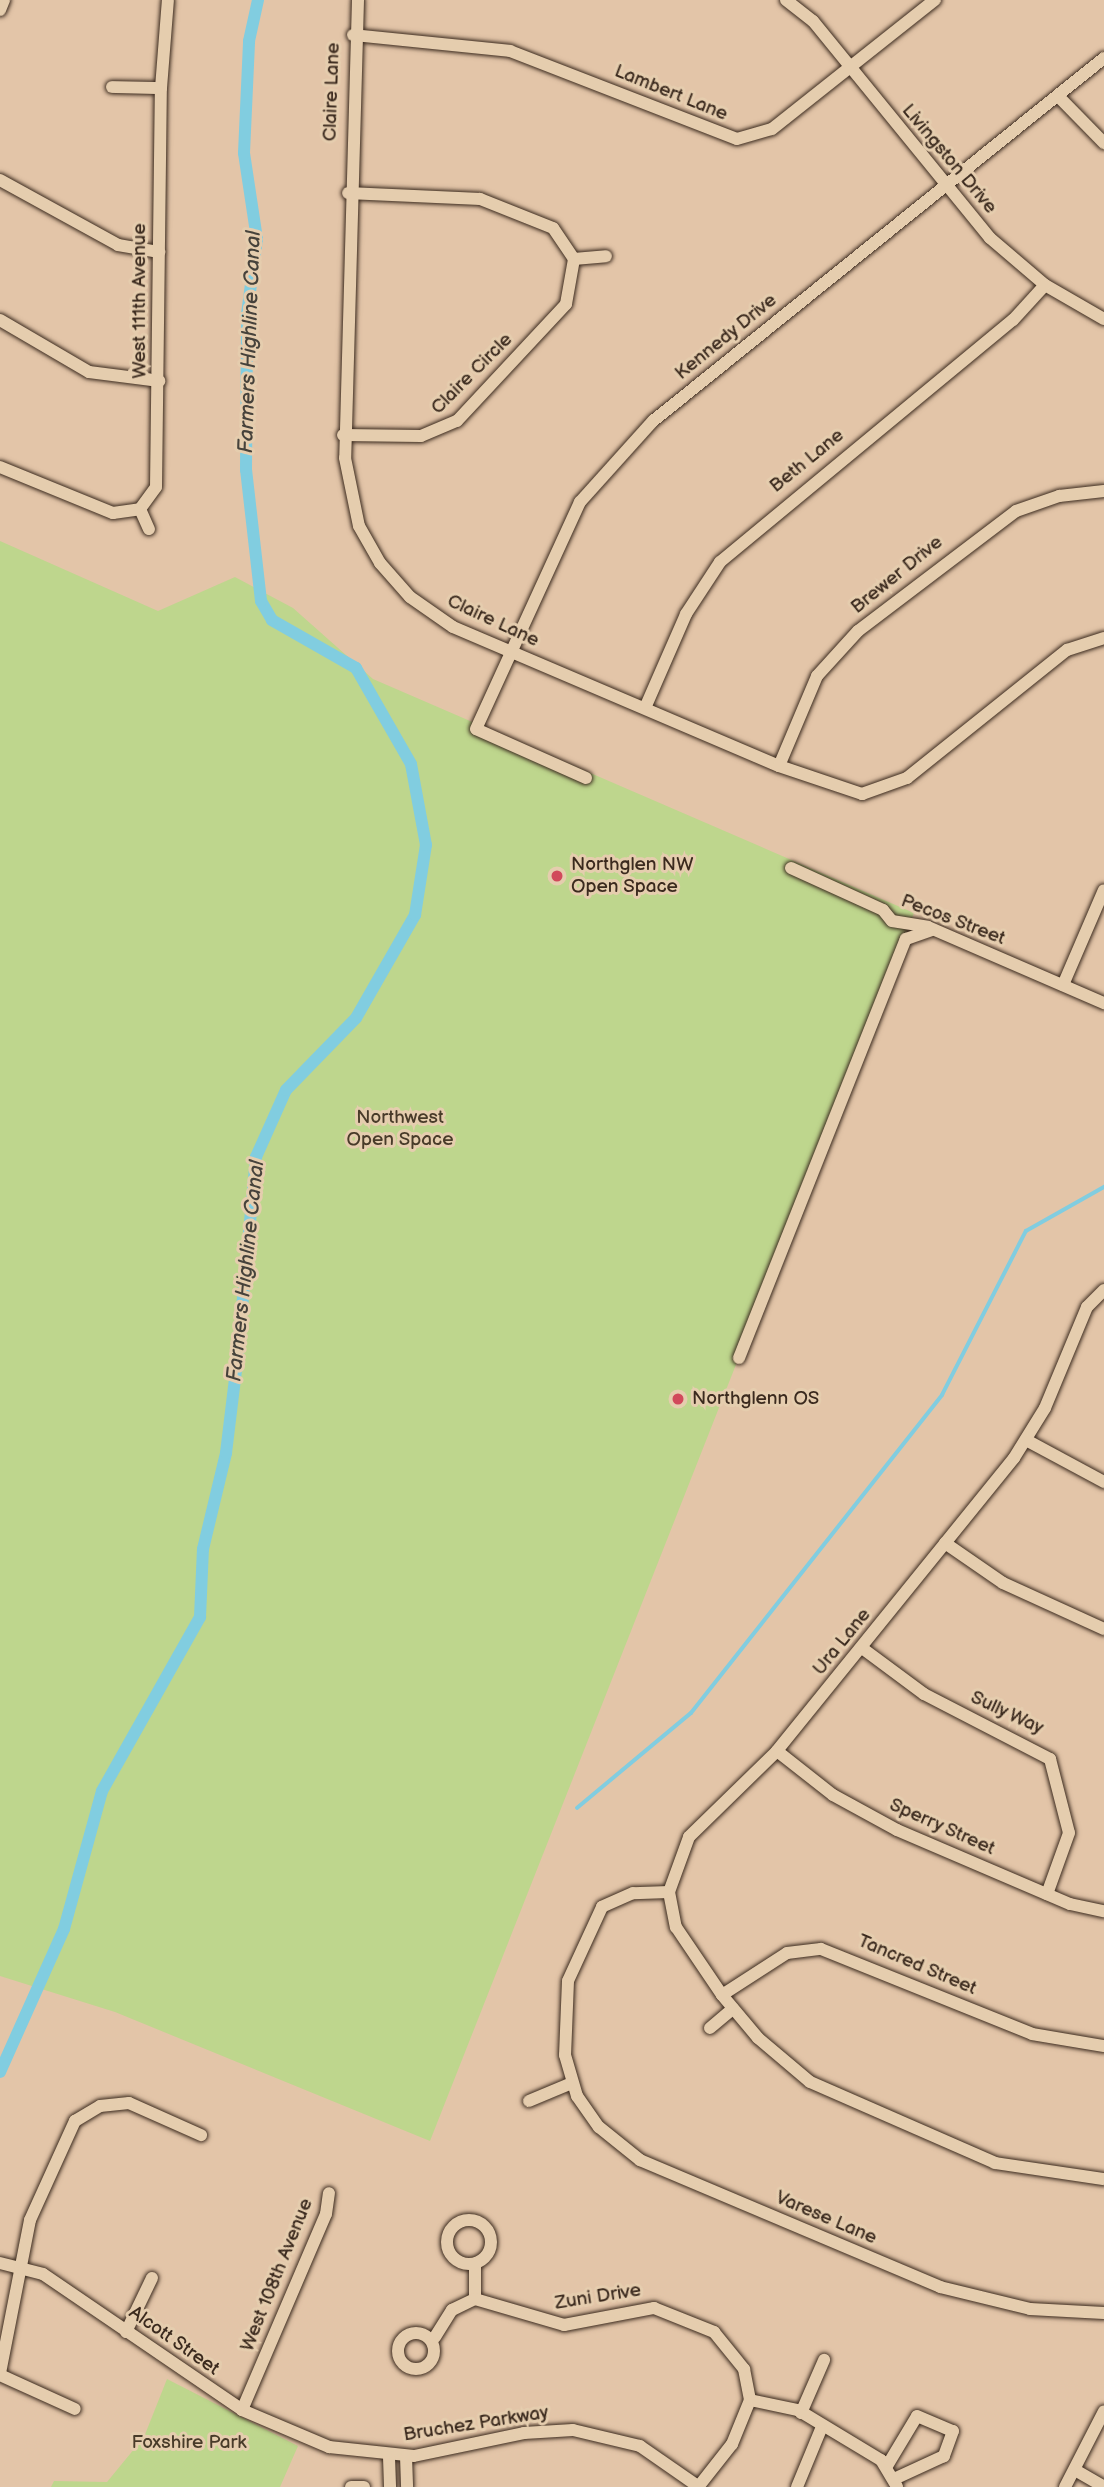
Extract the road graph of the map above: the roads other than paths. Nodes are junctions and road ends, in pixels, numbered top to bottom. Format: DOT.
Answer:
graph roads {
  1 [pos="4,0"];
  2 [pos="168,0"];
  3 [pos="358,0"];
  4 [pos="786,0"];
  5 [pos="935,0"];
  6 [pos="0,10"];
  7 [pos="353,35"];
  8 [pos="1104,58"];
  9 [pos="851,69"];
  10 [pos="112,87"];
  11 [pos="160,88"];
  12 [pos="1058,96"];
  13 [pos="1104,143"];
  14 [pos="0,180"];
  15 [pos="944,185"];
  16 [pos="348,193"];
  17 [pos="159,252"];
  18 [pos="606,256"];
  19 [pos="574,259"];
  20 [pos="1045,285"];
  21 [pos="1104,319"];
  22 [pos="0,320"];
  23 [pos="159,381"];
  24 [pos="342,435"];
  25 [pos="0,467"];
  26 [pos="1104,492"];
  27 [pos="140,509"];
  28 [pos="149,529"];
  29 [pos="1104,638"];
  30 [pos="510,652"];
  31 [pos="645,708"];
  32 [pos="779,766"];
  33 [pos="586,778"];
  34 [pos="791,868"];
  35 [pos="1104,890"];
  36 [pos="932,930"];
  37 [pos="1063,985"];
  38 [pos="1104,1003"];
  39 [pos="1104,1290"];
  40 [pos="739,1358"];
  41 [pos="1026,1440"];
  42 [pos="1104,1482"];
  43 [pos="945,1543"];
  44 [pos="1104,1629"];
  45 [pos="862,1648"];
  46 [pos="777,1751"];
  47 [pos="669,1892"];
  48 [pos="1047,1894"];
  49 [pos="1104,1912"];
  50 [pos="722,1995"];
  51 [pos="733,2009"];
  52 [pos="710,2028"];
  53 [pos="1104,2046"];
  54 [pos="572,2083"];
  55 [pos="529,2101"];
  56 [pos="201,2135"];
  57 [pos="1104,2179"];
  58 [pos="329,2193"];
  59 [pos="0,2263"];
  60 [pos="22,2265"];
  61 [pos="475,2265"];
  62 [pos="152,2278"];
  63 [pos="475,2298"];
  64 [pos="1104,2313"];
  65 [pos="127,2332"];
  66 [pos="435,2337"];
  67 [pos="824,2360"];
  68 [pos="0,2374"];
  69 [pos="750,2400"];
  70 [pos="75,2409"];
  71 [pos="242,2410"];
  72 [pos="1104,2410"];
  73 [pos="801,2413"];
  74 [pos="821,2429"];
  75 [pos="329,2447"];
  76 [pos="406,2456"];
  77 [pos="389,2457"];
  78 [pos="887,2466"];
  79 [pos="1075,2470"];
  80 [pos="895,2483"];
  81 [pos="351,2487"];
  82 [pos="364,2487"];
  83 [pos="390,2487"];
  84 [pos="407,2487"];
  85 [pos="699,2487"];
  86 [pos="797,2487"];
  87 [pos="1065,2487"];
  88 [pos="1104,2487"];
  1 -- 6 [label="street"];
  2 -- 11 [label="street, West 111th Avenue"];
  3 -- 7 [label="street, Claire Lane"];
  4 -- 9 [label="street, Livingston Drive"];
  5 -- 9 [label="street, Lambert Lane"];
  7 -- 9 [label="street, Lambert Lane"];
  7 -- 16 [label="street, Claire Lane"];
  8 -- 12 [label="street, Kennedy Drive"];
  9 -- 15 [label="street, Livingston Drive"];
  10 -- 11 [label="street"];
  11 -- 17 [label="street, West 111th Avenue"];
  12 -- 13 [label="street"];
  12 -- 15 [label="street, Kennedy Drive"];
  14 -- 17 [label="street"];
  15 -- 20 [label="street, Livingston Drive"];
  15 -- 30 [label="street, Kennedy Drive"];
  16 -- 19 [label="street"];
  16 -- 24 [label="street, Claire Lane"];
  17 -- 23 [label="street, West 111th Avenue"];
  18 -- 19 [label="street"];
  19 -- 24 [label="street, Claire Circle"];
  20 -- 21 [label="street, Livingston Drive"];
  20 -- 31 [label="street, Beth Lane"];
  22 -- 23 [label="street"];
  23 -- 27 [label="street, West 111th Avenue"];
  24 -- 30 [label="street, Claire Lane"];
  25 -- 27 [label="street"];
  26 -- 32 [label="street, Brewer Drive"];
  27 -- 28 [label="street"];
  29 -- 32 [label="street, Claire Lane"];
  30 -- 31 [label="street, Claire Lane"];
  30 -- 33 [label="street, Kennedy Drive"];
  31 -- 32 [label="street, Claire Lane"];
  34 -- 36 [label="street, Pecos Street"];
  35 -- 37 [label="street"];
  36 -- 37 [label="street, Pecos Street"];
  36 -- 40 [label="street"];
  37 -- 38 [label="street, Pecos Street"];
  39 -- 41 [label="street, Ura Lane"];
  41 -- 42 [label="street"];
  41 -- 43 [label="street, Ura Lane"];
  43 -- 44 [label="street"];
  43 -- 45 [label="street, Ura Lane"];
  45 -- 46 [label="street, Ura Lane"];
  45 -- 48 [label="street, Sully Way"];
  46 -- 47 [label="street, Ura Lane"];
  46 -- 48 [label="street, Sperry Street"];
  47 -- 50 [label="street"];
  47 -- 54 [label="street, Varese Lane"];
  48 -- 49 [label="street, Sperry Street"];
  50 -- 51 [label="street"];
  50 -- 53 [label="street, Tancred Street"];
  51 -- 52 [label="street"];
  51 -- 57 [label="street"];
  54 -- 55 [label="street"];
  54 -- 64 [label="street, Varese Lane"];
  56 -- 60 [label="street"];
  58 -- 71 [label="street, West 108th Avenue"];
  59 -- 60 [label="street, Alcott Street"];
  60 -- 65 [label="street, Alcott Street"];
  60 -- 68 [label="street"];
  61 -- 63 [label="street"];
  62 -- 65 [label="street"];
  63 -- 66 [label="street"];
  63 -- 69 [label="street, Zuni Drive"];
  65 -- 71 [label="street, Alcott Street"];
  67 -- 73 [label="street"];
  68 -- 70 [label="street"];
  69 -- 73 [label="street"];
  69 -- 85 [label="street"];
  71 -- 75 [label="street, Alcott Street"];
  72 -- 79 [label="street"];
  73 -- 74 [label="street"];
  74 -- 78 [label="street"];
  74 -- 86 [label="street"];
  75 -- 77 [label="street, Bruchez Parkway"];
  76 -- 77 [label="street, Bruchez Parkway"];
  76 -- 84 [label="street"];
  76 -- 85 [label="street, Bruchez Parkway"];
  77 -- 83 [label="street"];
  78 -- 80 [label="street"];
  78 -- 80 [label="street"];
  79 -- 87 [label="street"];
  79 -- 88 [label="street"];
  81 -- 82 [label="street"];
}
